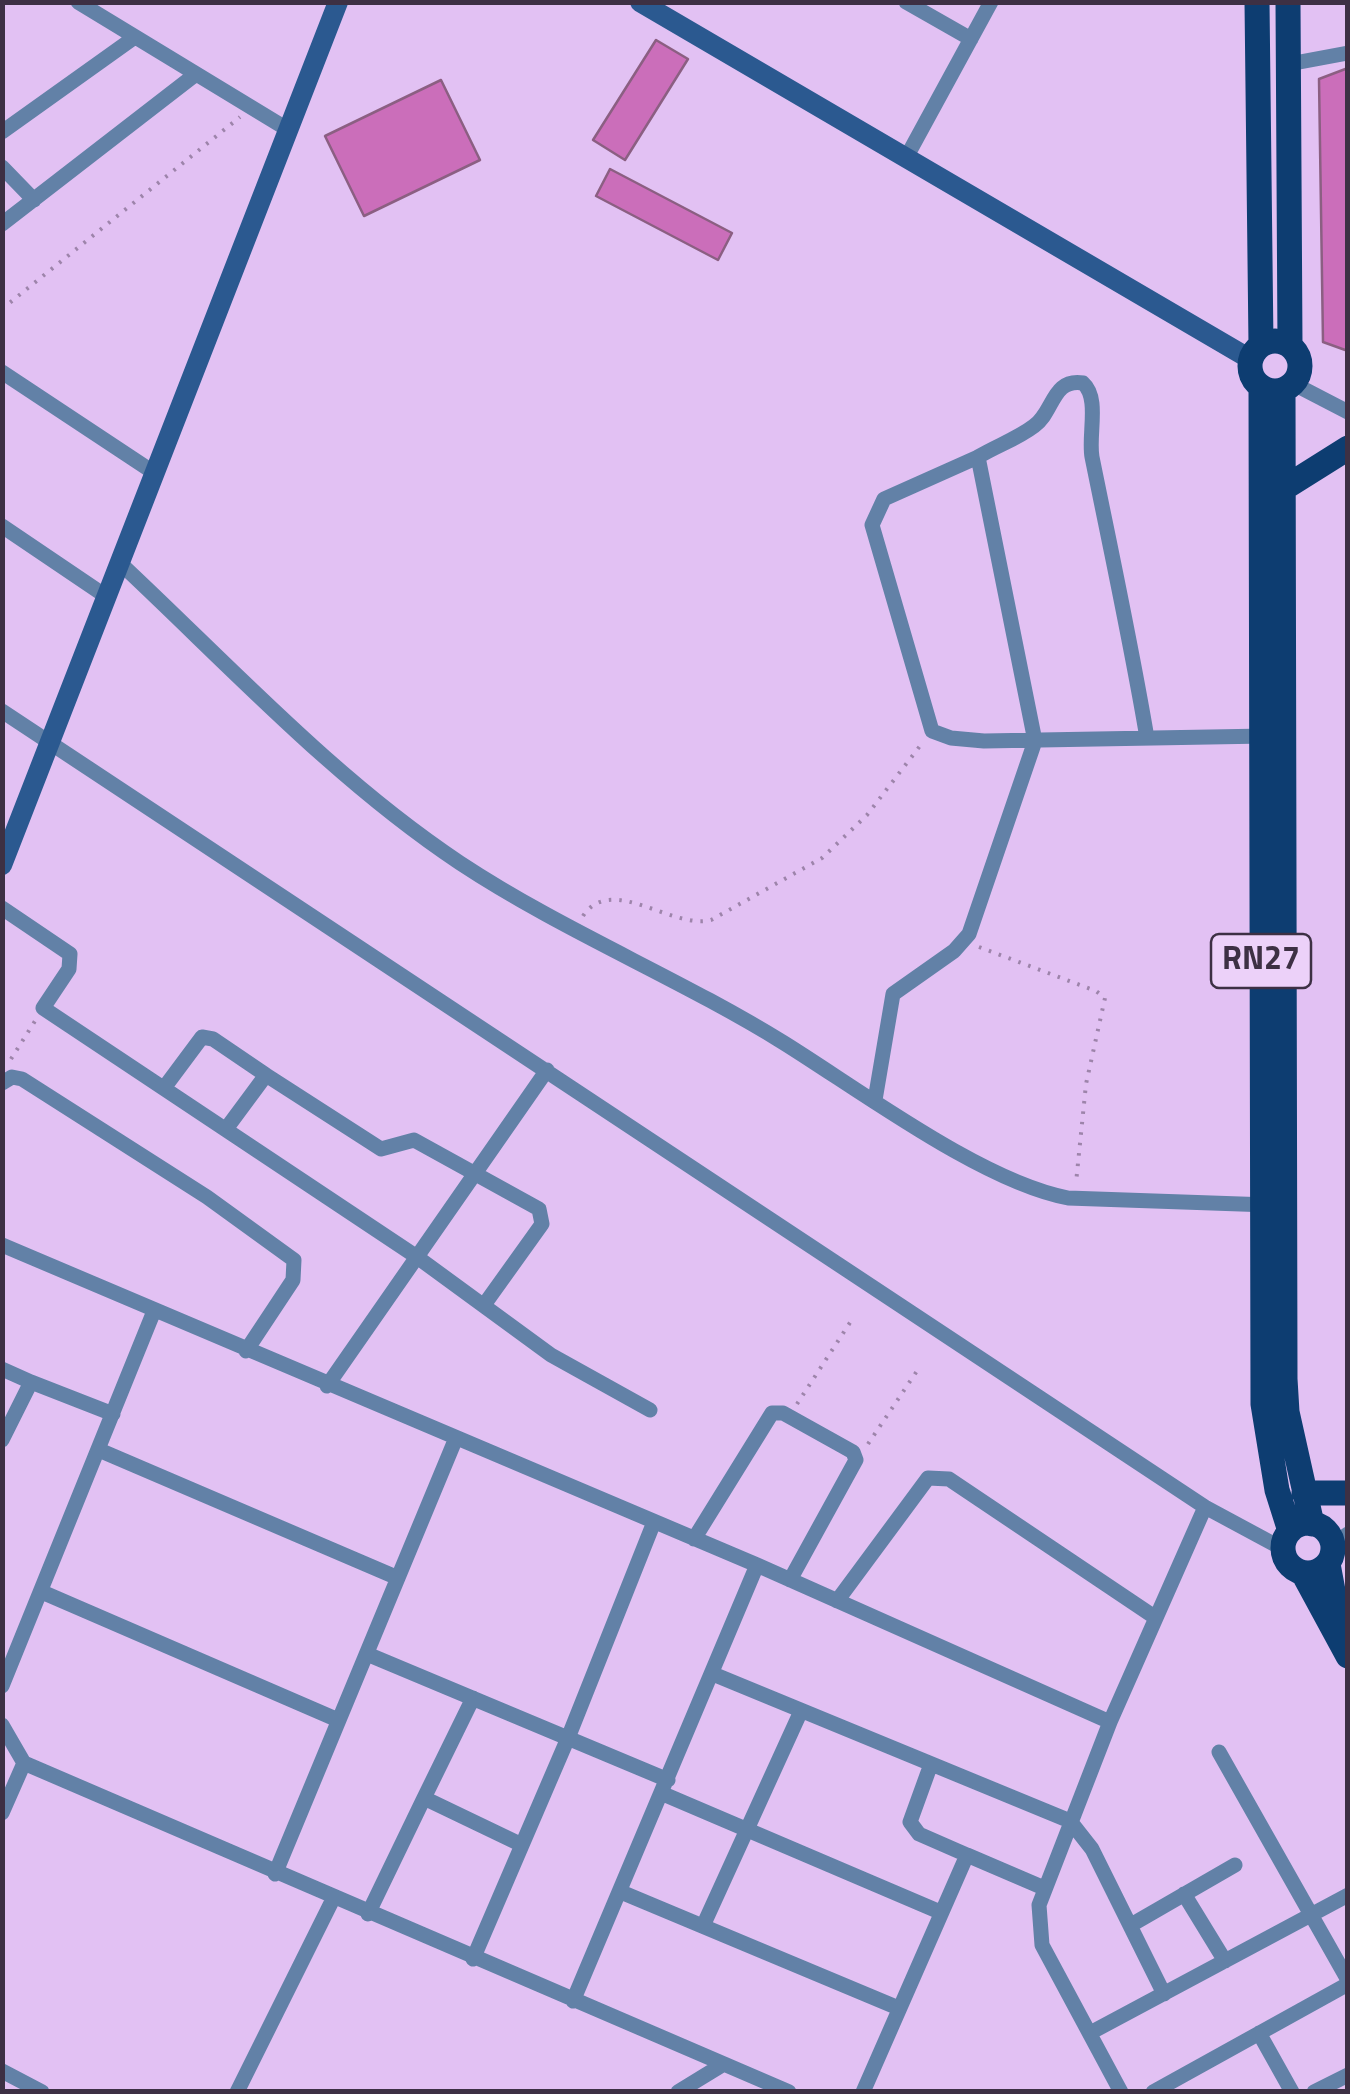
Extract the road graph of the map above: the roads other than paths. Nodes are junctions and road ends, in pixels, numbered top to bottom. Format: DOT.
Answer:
graph roads {
  1 [pos="78,2"];
  2 [pos="338,2"];
  3 [pos="640,2"];
  4 [pos="906,2"];
  5 [pos="991,2"];
  6 [pos="1257,2"];
  7 [pos="1288,2"];
  8 [pos="135,37"];
  9 [pos="971,39"];
  10 [pos="1348,53"];
  11 [pos="1289,64"];
  12 [pos="196,74"];
  13 [pos="287,129"];
  14 [pos="2,132"];
  15 [pos="906,158"];
  16 [pos="2,167"];
  17 [pos="34,200"];
  18 [pos="2,224"];
  19 [pos="1290,346"];
  20 [pos="1256,352"];
  21 [pos="2,372"];
  22 [pos="1279,388"];
  23 [pos="1344,408"];
  24 [pos="1348,448"];
  25 [pos="978,457"];
  26 [pos="153,472"];
  27 [pos="1286,487"];
  28 [pos="2,526"];
  29 [pos="120,563"];
  30 [pos="107,596"];
  31 [pos="2,711"];
  32 [pos="1272,736"];
  33 [pos="1146,738"];
  34 [pos="1034,741"];
  35 [pos="50,744"];
  36 [pos="2,865"];
  37 [pos="2,908"];
  38 [pos="547,1070"];
  39 [pos="266,1075"];
  40 [pos="6,1081"];
  41 [pos="164,1088"];
  42 [pos="875,1100"];
  43 [pos="226,1130"];
  44 [pos="474,1175"];
  45 [pos="1272,1204"];
  46 [pos="2,1245"];
  47 [pos="417,1257"];
  48 [pos="484,1305"];
  49 [pos="154,1310"];
  50 [pos="246,1351"];
  51 [pos="2,1370"];
  52 [pos="30,1382"];
  53 [pos="327,1386"];
  54 [pos="650,1410"];
  55 [pos="113,1414"];
  56 [pos="456,1438"];
  57 [pos="2,1440"];
  58 [pos="99,1450"];
  59 [pos="1304,1493"];
  60 [pos="1348,1493"];
  61 [pos="1206,1507"];
  62 [pos="654,1522"];
  63 [pos="1295,1535"];
  64 [pos="694,1538"];
  65 [pos="1336,1548"];
  66 [pos="757,1565"];
  67 [pos="1302,1572"];
  68 [pos="398,1578"];
  69 [pos="790,1580"];
  70 [pos="42,1592"];
  71 [pos="837,1601"];
  72 [pos="1156,1618"];
  73 [pos="1345,1652"];
  74 [pos="367,1654"];
  75 [pos="713,1674"];
  76 [pos="2,1686"];
  77 [pos="473,1698"];
  78 [pos="801,1711"];
  79 [pos="338,1720"];
  80 [pos="1110,1722"];
  81 [pos="2,1725"];
  82 [pos="568,1738"];
  83 [pos="1219,1752"];
  84 [pos="24,1762"];
  85 [pos="931,1764"];
  86 [pos="664,1787"];
  87 [pos="424,1798"];
  88 [pos="2,1813"];
  89 [pos="1070,1821"];
  90 [pos="746,1829"];
  91 [pos="522,1845"];
  92 [pos="967,1855"];
  93 [pos="1235,1865"];
  94 [pos="275,1874"];
  95 [pos="1044,1888"];
  96 [pos="621,1892"];
  97 [pos="1184,1894"];
  98 [pos="1348,1895"];
  99 [pos="333,1899"];
  100 [pos="940,1912"];
  101 [pos="368,1914"];
  102 [pos="1312,1914"];
  103 [pos="1131,1924"];
  104 [pos="703,1926"];
  105 [pos="473,1958"];
  106 [pos="1225,1961"];
  107 [pos="1348,1982"];
  108 [pos="1164,1994"];
  109 [pos="574,2001"];
  110 [pos="896,2007"];
  111 [pos="1090,2033"];
  112 [pos="1259,2033"];
  113 [pos="722,2065"];
  114 [pos="2,2071"];
  115 [pos="1348,2075"];
  116 [pos="42,2092"];
  117 [pos="237,2092"];
  118 [pos="678,2092"];
  119 [pos="789,2092"];
  120 [pos="863,2092"];
  121 [pos="1122,2092"];
  122 [pos="1153,2092"];
  123 [pos="1292,2092"];
  124 [pos="1314,2092"];
  1 -- 8 [label="street"];
  2 -- 13 [label="street"];
  3 -- 15 [label="street"];
  4 -- 9 [label="street"];
  5 -- 9 [label="street"];
  6 -- 20 [label="main road, RN27"];
  7 -- 11 [label="main road, RN27"];
  8 -- 12 [label="street"];
  8 -- 14 [label="street"];
  9 -- 15 [label="street"];
  10 -- 11 [label="street"];
  11 -- 19 [label="main road, RN27"];
  12 -- 13 [label="street"];
  12 -- 17 [label="street"];
  13 -- 26 [label="street"];
  15 -- 20 [label="street"];
  16 -- 17 [label="street"];
  17 -- 18 [label="street"];
  19 -- 20 [label="main road"];
  19 -- 22 [label="main road, RN27"];
  20 -- 22 [label="main road, RN27"];
  21 -- 26 [label="street"];
  22 -- 23 [label="street"];
  22 -- 27 [label="main road, RN27"];
  22 -- 32 [label="main road, RN27"];
  24 -- 27 [label="main road"];
  25 -- 33 [label="street"];
  25 -- 34 [label="street"];
  25 -- 34 [label="street"];
  26 -- 29 [label="street"];
  27 -- 32 [label="main road, RN27"];
  28 -- 30 [label="street"];
  29 -- 30 [label="street"];
  29 -- 42 [label="street"];
  30 -- 35 [label="street"];
  31 -- 35 [label="street"];
  32 -- 33 [label="street"];
  32 -- 45 [label="main road, RN27"];
  33 -- 34 [label="street"];
  34 -- 42 [label="street"];
  35 -- 36 [label="street"];
  35 -- 38 [label="street"];
  37 -- 41 [label="street"];
  38 -- 44 [label="street"];
  38 -- 61 [label="street"];
  39 -- 41 [label="street"];
  39 -- 43 [label="street"];
  39 -- 44 [label="street"];
  40 -- 50 [label="street"];
  41 -- 43 [label="street"];
  42 -- 45 [label="street"];
  43 -- 47 [label="street"];
  44 -- 47 [label="street"];
  44 -- 48 [label="street"];
  45 -- 59 [label="main road, RN27"];
  45 -- 63 [label="main road, RN27"];
  46 -- 49 [label="street"];
  47 -- 48 [label="street"];
  47 -- 53 [label="street"];
  48 -- 54 [label="street"];
  49 -- 50 [label="street"];
  49 -- 55 [label="street"];
  50 -- 53 [label="street"];
  51 -- 52 [label="street"];
  52 -- 55 [label="street"];
  52 -- 57 [label="street"];
  53 -- 56 [label="street"];
  55 -- 58 [label="street"];
  56 -- 62 [label="street"];
  56 -- 68 [label="street"];
  58 -- 68 [label="street"];
  58 -- 70 [label="street"];
  59 -- 60 [label="main road"];
  59 -- 63 [label="main road, RN27"];
  61 -- 63 [label="street"];
  61 -- 72 [label="street"];
  62 -- 64 [label="street"];
  62 -- 82 [label="street"];
  63 -- 65 [label="main road, RN27"];
  63 -- 67 [label="main road, RN27"];
  64 -- 66 [label="street"];
  64 -- 69 [label="street"];
  65 -- 67 [label="main road"];
  65 -- 73 [label="main road, RN27"];
  66 -- 69 [label="street"];
  66 -- 75 [label="street"];
  67 -- 73 [label="main road, RN27"];
  68 -- 74 [label="street"];
  69 -- 71 [label="street"];
  70 -- 76 [label="street"];
  70 -- 79 [label="street"];
  71 -- 72 [label="street"];
  71 -- 80 [label="street"];
  72 -- 80 [label="street"];
  74 -- 77 [label="street"];
  74 -- 79 [label="street"];
  75 -- 78 [label="street"];
  75 -- 86 [label="street"];
  77 -- 82 [label="street"];
  77 -- 87 [label="street"];
  78 -- 85 [label="street"];
  78 -- 90 [label="street"];
  79 -- 94 [label="street"];
  80 -- 89 [label="street"];
  81 -- 84 [label="street"];
  82 -- 86 [label="street"];
  82 -- 91 [label="street"];
  83 -- 102 [label="street"];
  84 -- 88 [label="street"];
  84 -- 94 [label="street"];
  85 -- 89 [label="street"];
  85 -- 92 [label="street"];
  86 -- 90 [label="street"];
  86 -- 96 [label="street"];
  87 -- 91 [label="street"];
  87 -- 101 [label="street"];
  89 -- 95 [label="street"];
  89 -- 103 [label="street"];
  90 -- 100 [label="street"];
  90 -- 104 [label="street"];
  91 -- 105 [label="street"];
  92 -- 95 [label="street"];
  92 -- 100 [label="street"];
  93 -- 97 [label="street"];
  94 -- 99 [label="street"];
  95 -- 111 [label="street"];
  96 -- 104 [label="street"];
  96 -- 109 [label="street"];
  97 -- 103 [label="street"];
  97 -- 106 [label="street"];
  98 -- 102 [label="street"];
  99 -- 101 [label="street"];
  99 -- 117 [label="street"];
  100 -- 110 [label="street"];
  101 -- 105 [label="street"];
  102 -- 106 [label="street"];
  102 -- 107 [label="street"];
  103 -- 108 [label="street"];
  104 -- 110 [label="street"];
  105 -- 109 [label="street"];
  106 -- 108 [label="street"];
  107 -- 112 [label="street"];
  108 -- 111 [label="street"];
  109 -- 113 [label="street"];
  110 -- 120 [label="street"];
  111 -- 121 [label="street"];
  112 -- 122 [label="street"];
  112 -- 123 [label="street"];
  113 -- 118 [label="street"];
  113 -- 119 [label="street"];
  114 -- 116 [label="street"];
  115 -- 124 [label="street"];
}
